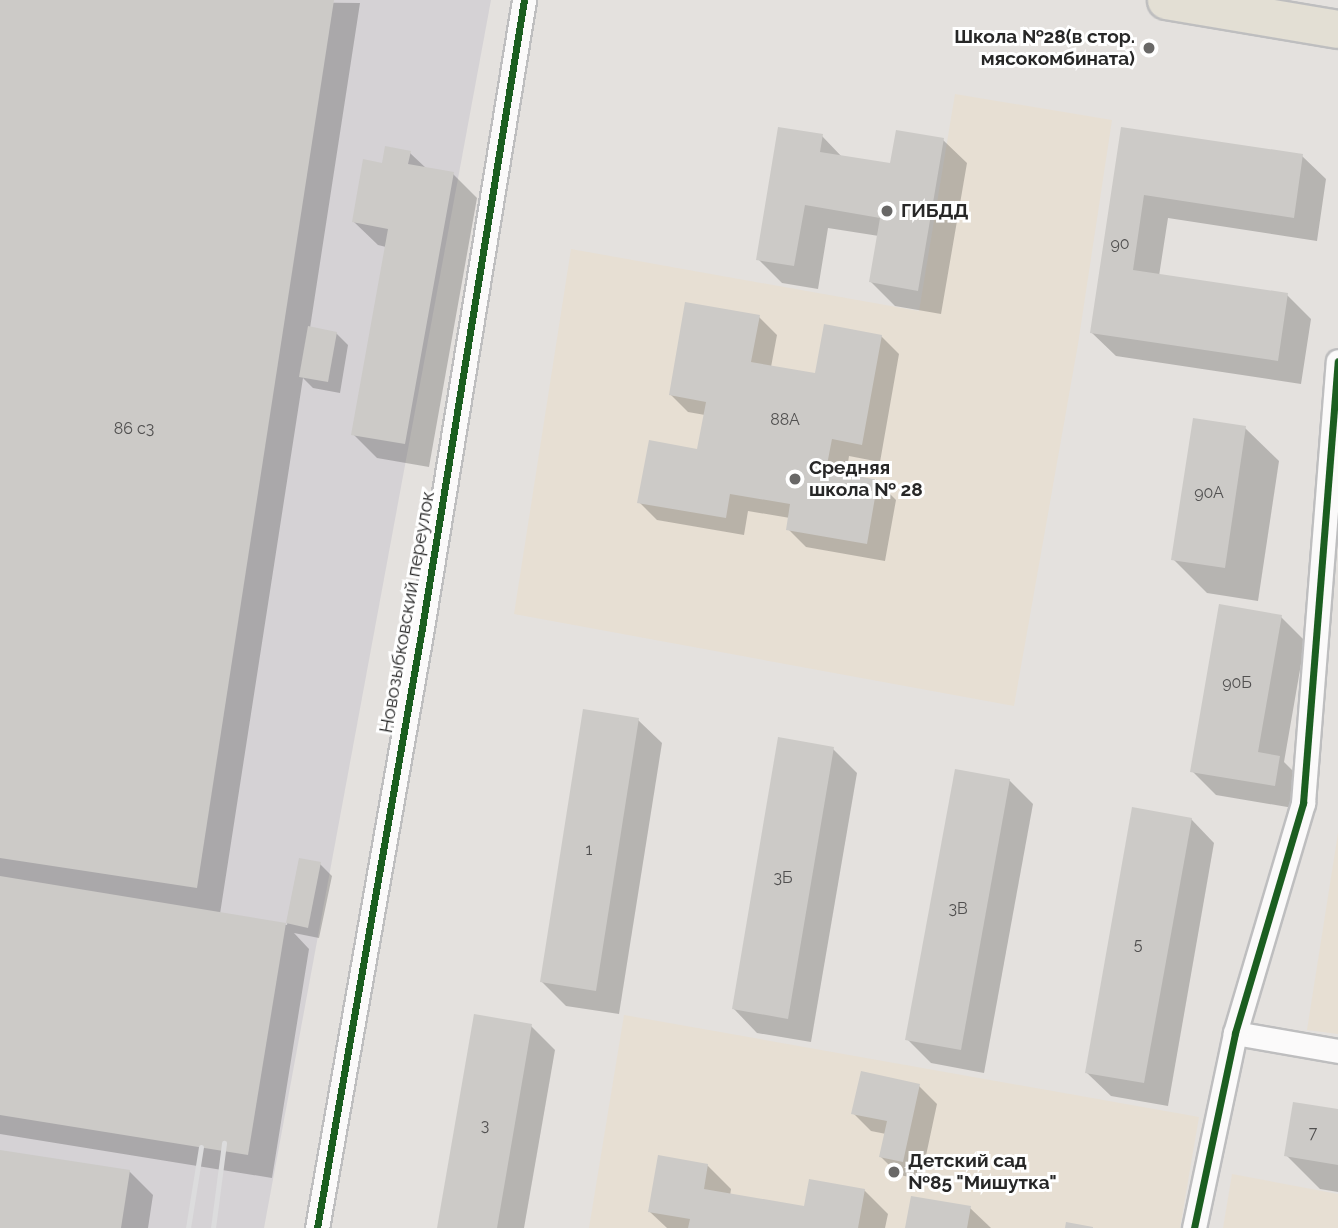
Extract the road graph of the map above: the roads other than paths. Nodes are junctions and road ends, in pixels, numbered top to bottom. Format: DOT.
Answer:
graph roads {
  1 [pos="524,0"];
  2 [pos="1166,0"];
  3 [pos="1338,29"];
  4 [pos="1338,360"];
  5 [pos="1235,1033"];
  6 [pos="1338,1051"];
  7 [pos="317,1228"];
  8 [pos="1194,1228"];
  1 -- 7 [label="street, Новозыбковский переулок"];
  2 -- 3 [label="main road"];
  4 -- 5 [label="street"];
  5 -- 6 [label="street"];
  5 -- 8 [label="street"];
}
